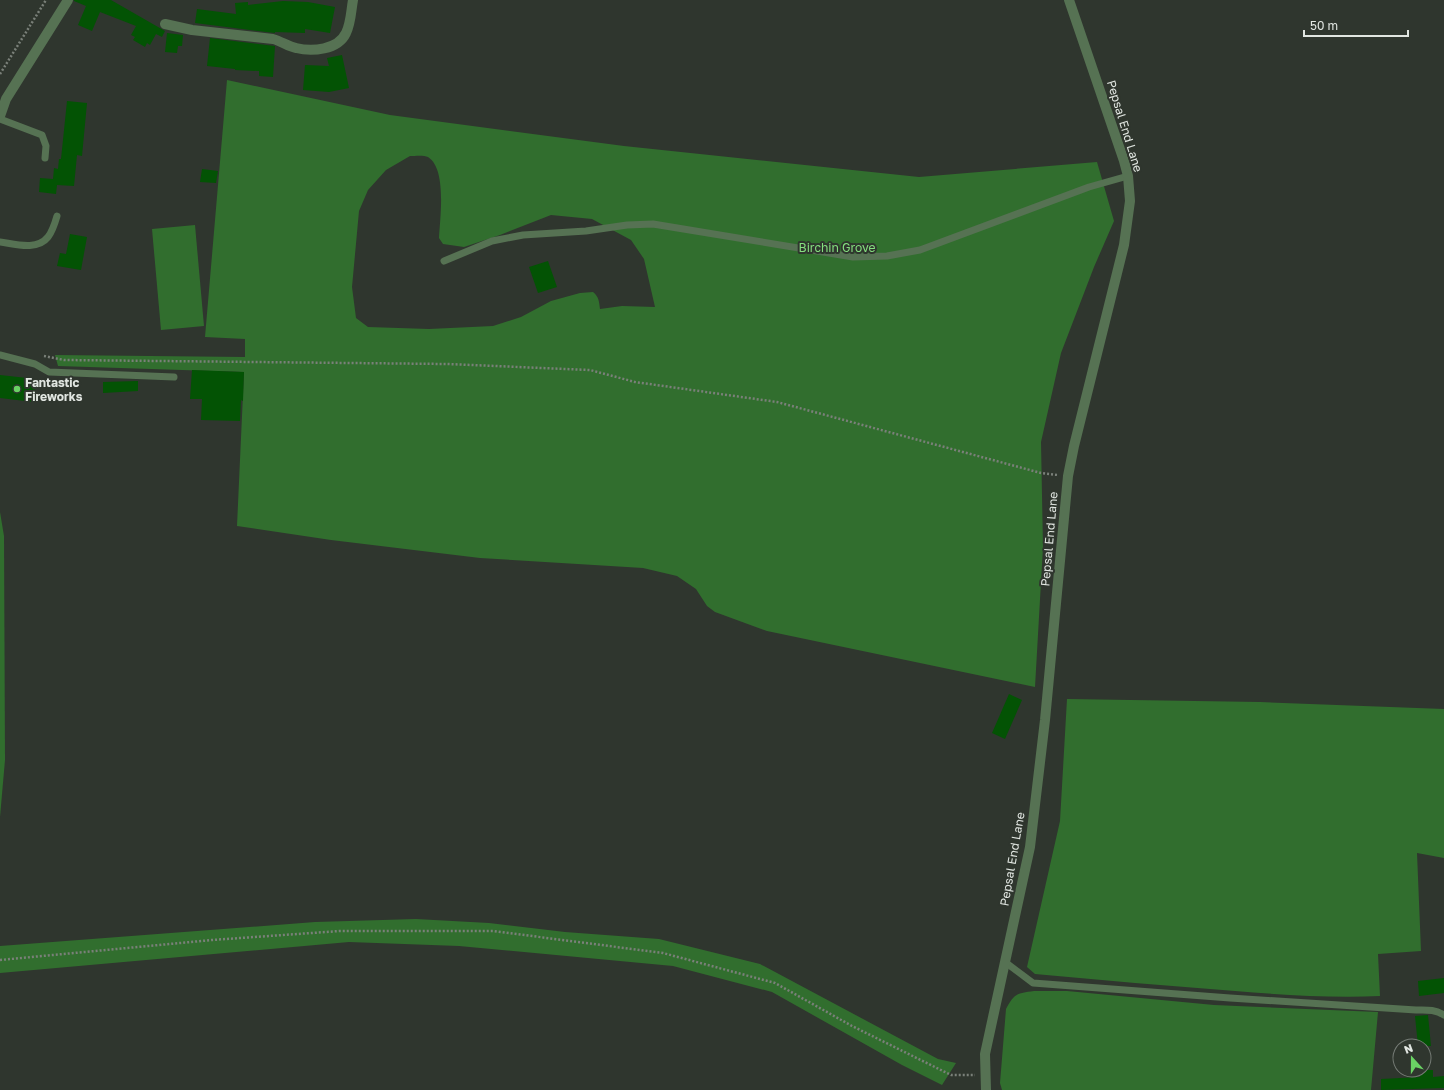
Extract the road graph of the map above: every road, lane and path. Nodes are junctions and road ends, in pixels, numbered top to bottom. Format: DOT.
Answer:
graph roads {
  1 [pos="46,0"];
  2 [pos="68,0"];
  3 [pos="353,0"];
  4 [pos="1069,0"];
  5 [pos="165,24"];
  6 [pos="0,74"];
  7 [pos="0,117"];
  8 [pos="45,158"];
  9 [pos="1128,176"];
  10 [pos="57,216"];
  11 [pos="0,242"];
  12 [pos="444,261"];
  13 [pos="0,355"];
  14 [pos="42,356"];
  15 [pos="174,377"];
  16 [pos="1068,476"];
  17 [pos="0,960"];
  18 [pos="1005,962"];
  19 [pos="1444,1015"];
  20 [pos="985,1075"];
  21 [pos="986,1090"];
  1 -- 6 [label="path"];
  2 -- 7 [label="street"];
  3 -- 5 [label="street"];
  4 -- 9 [label="street, Pepsal End Lane"];
  7 -- 8 [label="lane"];
  9 -- 12 [label="lane"];
  9 -- 16 [label="street, Pepsal End Lane"];
  10 -- 11 [label="lane"];
  13 -- 15 [label="lane"];
  14 -- 16 [label="path"];
  16 -- 18 [label="street, Pepsal End Lane"];
  17 -- 20 [label="path"];
  18 -- 19 [label="lane"];
  18 -- 20 [label="street, Pepsal End Lane"];
  20 -- 21 [label="street, Pepsal End Lane"];
}
